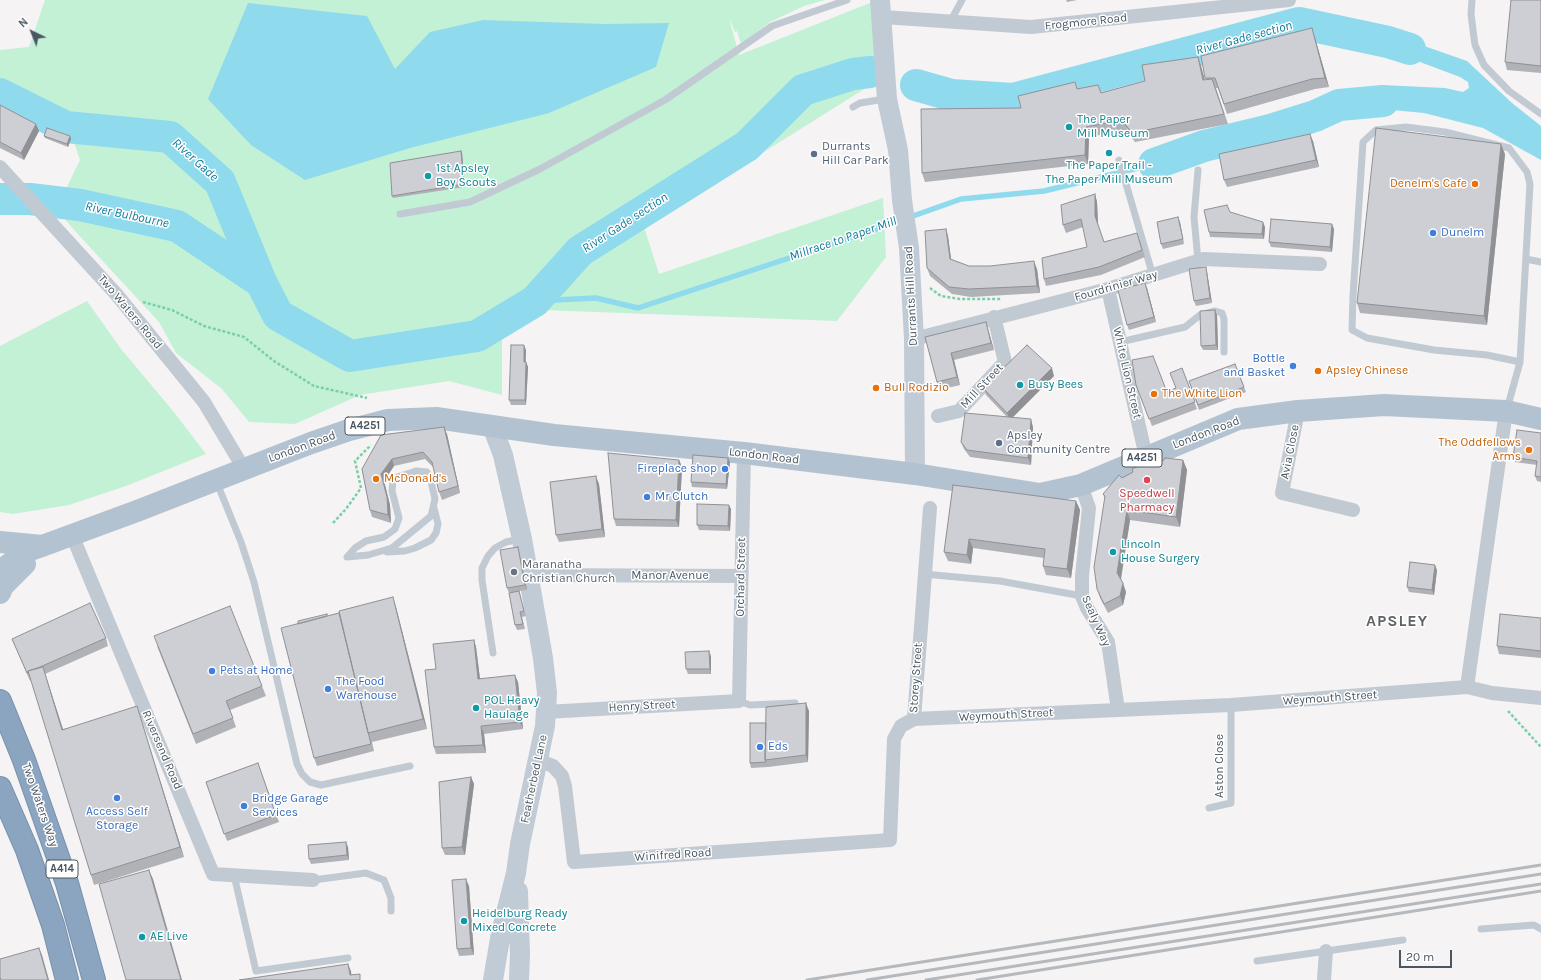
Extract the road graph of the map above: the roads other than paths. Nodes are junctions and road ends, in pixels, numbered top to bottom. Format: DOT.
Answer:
graph roads {
  1 [pos="847,0"];
  2 [pos="962,0"];
  3 [pos="1289,0"];
  4 [pos="1472,0"];
  5 [pos="1240,3"];
  6 [pos="881,9"];
  7 [pos="950,22"];
  8 [pos="887,99"];
  9 [pos="853,107"];
  10 [pos="1541,114"];
  11 [pos="1119,160"];
  12 [pos="1,168"];
  13 [pos="1198,170"];
  14 [pos="400,214"];
  15 [pos="1526,259"];
  16 [pos="1198,262"];
  17 [pos="1541,262"];
  18 [pos="1320,264"];
  19 [pos="1153,276"];
  20 [pos="1108,289"];
  21 [pos="994,317"];
  22 [pos="914,339"];
  23 [pos="1120,342"];
  24 [pos="1224,352"];
  25 [pos="1520,362"];
  26 [pos="1298,411"];
  27 [pos="1506,411"];
  28 [pos="938,416"];
  29 [pos="1541,419"];
  30 [pos="492,426"];
  31 [pos="744,453"];
  32 [pos="1146,456"];
  33 [pos="244,469"];
  34 [pos="915,474"];
  35 [pos="216,480"];
  36 [pos="1081,485"];
  37 [pos="434,508"];
  38 [pos="930,508"];
  39 [pos="1353,510"];
  40 [pos="72,535"];
  41 [pos="522,539"];
  42 [pos="0,542"];
  43 [pos="34,548"];
  44 [pos="0,552"];
  45 [pos="381,552"];
  46 [pos="0,571"];
  47 [pos="924,574"];
  48 [pos="528,575"];
  49 [pos="740,576"];
  50 [pos="0,593"];
  51 [pos="1082,596"];
  52 [pos="493,653"];
  53 [pos="1467,687"];
  54 [pos="1541,698"];
  55 [pos="739,700"];
  56 [pos="0,701"];
  57 [pos="795,703"];
  58 [pos="1231,705"];
  59 [pos="1118,710"];
  60 [pos="546,712"];
  61 [pos="914,719"];
  62 [pos="538,760"];
  63 [pos="410,766"];
  64 [pos="0,788"];
  65 [pos="1209,808"];
  66 [pos="890,840"];
  67 [pos="516,873"];
  68 [pos="234,875"];
  69 [pos="313,880"];
  70 [pos="391,911"];
  71 [pos="1541,928"];
  72 [pos="1481,930"];
  73 [pos="1403,940"];
  74 [pos="1326,951"];
  75 [pos="348,958"];
  76 [pos="1257,961"];
  77 [pos="67,980"];
  78 [pos="94,980"];
  79 [pos="492,980"];
  80 [pos="519,980"];
  81 [pos="1324,980"];
  1 -- 14 [label="lane"];
  2 -- 7 [label="lane"];
  3 -- 5 [label="street, Frogmore Road"];
  4 -- 10 [label="lane"];
  5 -- 7 [label="street, Frogmore Road"];
  6 -- 7 [label="street, Frogmore Road"];
  6 -- 8 [label="street, Durrants Hill Road"];
  8 -- 9 [label="lane"];
  8 -- 22 [label="street, Durrants Hill Road"];
  11 -- 19 [label="lane"];
  12 -- 33 [label="street, Two Waters Road"];
  13 -- 16 [label="lane"];
  15 -- 17 [label="lane"];
  15 -- 25 [label="lane"];
  15 -- 25 [label="lane"];
  16 -- 18 [label="street, Fourdrinier Way"];
  16 -- 19 [label="street, Fourdrinier Way"];
  19 -- 20 [label="street, Fourdrinier Way"];
  20 -- 21 [label="street, Fourdrinier Way"];
  20 -- 23 [label="street, White Lion Street"];
  21 -- 22 [label="street, Fourdrinier Way"];
  21 -- 28 [label="street, Mill Street"];
  22 -- 34 [label="street, Durrants Hill Road"];
  23 -- 24 [label="lane"];
  23 -- 32 [label="street, White Lion Street"];
  25 -- 27 [label="lane"];
  26 -- 27 [label="main road, London Road / A4251"];
  26 -- 32 [label="main road, London Road / A4251"];
  26 -- 39 [label="street, Avia Close"];
  27 -- 29 [label="main road, London Road / A4251"];
  27 -- 53 [label="street"];
  30 -- 31 [label="main road, London Road / A4251"];
  30 -- 33 [label="main road, London Road / A4251"];
  30 -- 41 [label="street, Featherbed Lane"];
  31 -- 34 [label="main road, London Road / A4251"];
  31 -- 49 [label="street, Orchard Street"];
  32 -- 36 [label="main road, London Road / A4251"];
  33 -- 35 [label="main road, London Road / A4251"];
  34 -- 36 [label="main road, London Road / A4251"];
  35 -- 40 [label="main road, London Road / A4251"];
  35 -- 63 [label="lane"];
  36 -- 51 [label="street, Sealy Way"];
  37 -- 45 [label="lane"];
  37 -- 45 [label="lane"];
  37 -- 45 [label="lane"];
  38 -- 47 [label="street, Storey Street"];
  40 -- 43 [label="main road, London Road / A4251"];
  40 -- 68 [label="street, Riversend Road"];
  41 -- 48 [label="street, Featherbed Lane"];
  41 -- 52 [label="lane"];
  42 -- 43 [label="main road"];
  43 -- 44 [label="main road, A4251"];
  43 -- 46 [label="main road, London Road / A4251"];
  43 -- 50 [label="main road"];
  47 -- 51 [label="lane"];
  47 -- 61 [label="street, Storey Street"];
  48 -- 49 [label="street, Manor Avenue"];
  48 -- 60 [label="street, Featherbed Lane"];
  49 -- 55 [label="street, Orchard Street"];
  51 -- 59 [label="street, Sealy Way"];
  53 -- 54 [label="street, Weymouth Street"];
  53 -- 58 [label="street, Weymouth Street"];
  55 -- 57 [label="lane"];
  55 -- 60 [label="street, Henry Street"];
  56 -- 78 [label="highway, Two Waters Way / A414"];
  58 -- 59 [label="street, Weymouth Street"];
  58 -- 65 [label="lane, Aston Close"];
  59 -- 61 [label="street, Weymouth Street"];
  60 -- 62 [label="street, Featherbed Lane"];
  61 -- 66 [label="street, Storey Street"];
  62 -- 66 [label="street, Winifred Road"];
  62 -- 67 [label="street, Featherbed Lane"];
  64 -- 77 [label="highway, A414"];
  67 -- 79 [label="street, Featherbed Lane"];
  67 -- 80 [label="street, Featherbed Lane"];
  68 -- 69 [label="street, Riversend Road"];
  68 -- 75 [label="lane"];
  69 -- 70 [label="lane"];
  71 -- 72 [label="lane"];
  73 -- 74 [label="lane"];
  74 -- 76 [label="lane"];
  74 -- 81 [label="street"];
}
